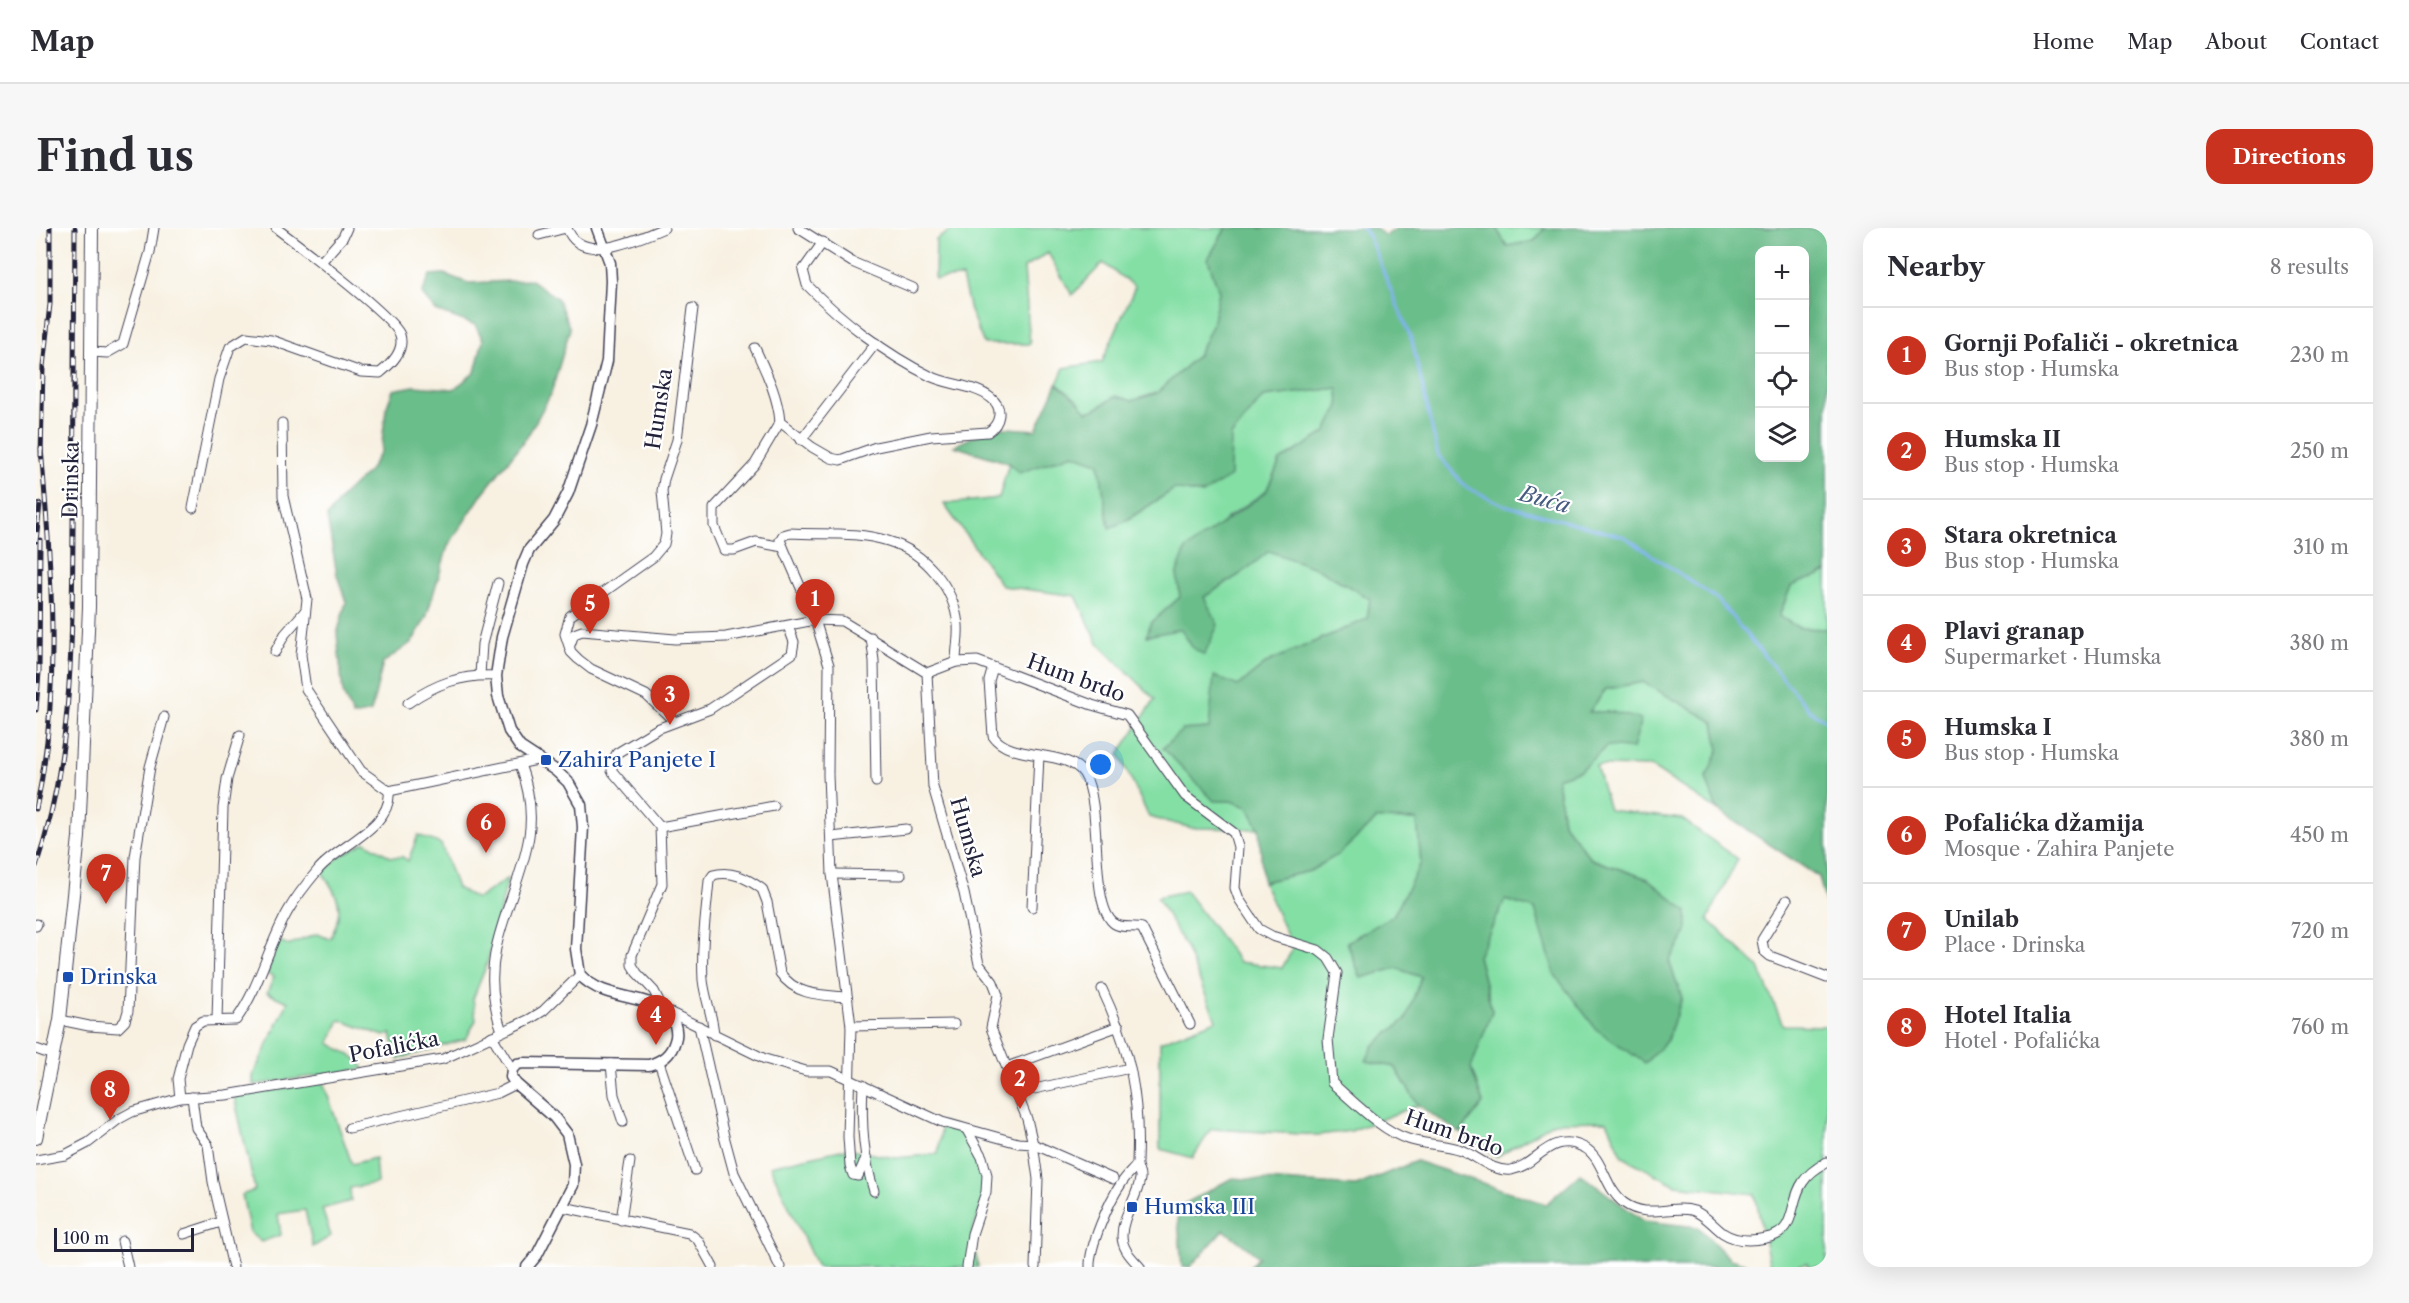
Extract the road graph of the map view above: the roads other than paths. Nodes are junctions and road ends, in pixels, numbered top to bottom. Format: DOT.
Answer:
graph roads {
  1 [pos="92,228"];
  2 [pos="154,228"];
  3 [pos="276,228"];
  4 [pos="347,228"];
  5 [pos="567,228"];
  6 [pos="597,228"];
  7 [pos="664,228"];
  8 [pos="798,228"];
  9 [pos="539,235"];
  10 [pos="823,242"];
  11 [pos="604,249"];
  12 [pos="321,262"];
  13 [pos="913,288"];
  14 [pos="693,308"];
  15 [pos="876,343"];
  16 [pos="755,348"];
  17 [pos="92,352"];
  18 [pos="282,423"];
  19 [pos="780,423"];
  20 [pos="801,440"];
  21 [pos="193,508"];
  22 [pos="783,547"];
  23 [pos="498,583"];
  24 [pos="306,609"];
  25 [pos="815,620"];
  26 [pos="788,626"];
  27 [pos="871,637"];
  28 [pos="570,645"];
  29 [pos="275,652"];
  30 [pos="956,662"];
  31 [pos="993,667"];
  32 [pos="927,673"];
  33 [pos="480,675"];
  34 [pos="496,676"];
  35 [pos="408,703"];
  36 [pos="164,717"];
  37 [pos="674,721"];
  38 [pos="240,735"];
  39 [pos="1039,755"];
  40 [pos="537,760"];
  41 [pos="520,764"];
  42 [pos="876,782"];
  43 [pos="388,791"];
  44 [pos="774,806"];
  45 [pos="660,828"];
  46 [pos="906,829"];
  47 [pos="831,837"];
  48 [pos="832,874"];
  49 [pos="901,875"];
  50 [pos="1787,900"];
  51 [pos="1032,907"];
  52 [pos="580,975"];
  53 [pos="1827,978"];
  54 [pos="1102,989"];
  55 [pos="847,997"];
  56 [pos="663,1009"];
  57 [pos="60,1020"];
  58 [pos="217,1020"];
  59 [pos="954,1024"];
  60 [pos="1190,1024"];
  61 [pos="699,1026"];
  62 [pos="850,1026"];
  63 [pos="1119,1026"];
  64 [pos="502,1030"];
  65 [pos="714,1035"];
  66 [pos="492,1036"];
  67 [pos="36,1049"];
  68 [pos="53,1055"];
  69 [pos="659,1062"];
  70 [pos="611,1064"];
  71 [pos="1007,1067"];
  72 [pos="1130,1068"];
  73 [pos="512,1069"];
  74 [pos="851,1079"];
  75 [pos="516,1084"];
  76 [pos="863,1085"];
  77 [pos="1016,1093"];
  78 [pos="192,1097"];
  79 [pos="180,1098"];
  80 [pos="623,1122"];
  81 [pos="349,1128"];
  82 [pos="967,1130"];
  83 [pos="36,1138"];
  84 [pos="1033,1144"];
  85 [pos="866,1158"];
  86 [pos="36,1160"];
  87 [pos="630,1161"];
  88 [pos="1827,1162"];
  89 [pos="1136,1166"];
  90 [pos="695,1170"];
  91 [pos="1113,1179"];
  92 [pos="874,1191"];
  93 [pos="563,1207"];
  94 [pos="621,1220"];
  95 [pos="221,1222"];
  96 [pos="184,1234"];
  97 [pos="122,1241"];
  98 [pos="128,1267"];
  99 [pos="233,1267"];
  100 [pos="527,1267"];
  101 [pos="712,1267"];
  102 [pos="780,1267"];
  103 [pos="967,1267"];
  104 [pos="1035,1267"];
  105 [pos="1090,1267"];
  106 [pos="1140,1267"];
  1 -- 17 [label="main road, Drinska"];
  2 -- 17 [label="street"];
  3 -- 12 [label="street"];
  4 -- 12 [label="street"];
  5 -- 9 [label="street"];
  5 -- 11 [label="street"];
  6 -- 11 [label="street"];
  7 -- 11 [label="street"];
  8 -- 10 [label="street"];
  10 -- 13 [label="street"];
  10 -- 15 [label="street"];
  11 -- 34 [label="street"];
  12 -- 21 [label="street"];
  14 -- 28 [label="street, Humska"];
  15 -- 20 [label="street"];
  15 -- 20 [label="street"];
  16 -- 19 [label="street"];
  17 -- 57 [label="main road, Drinska"];
  18 -- 24 [label="street"];
  19 -- 20 [label="street"];
  19 -- 22 [label="street"];
  22 -- 25 [label="street"];
  22 -- 30 [label="street"];
  23 -- 33 [label="street"];
  24 -- 29 [label="street"];
  24 -- 43 [label="street"];
  25 -- 26 [label="street"];
  25 -- 27 [label="street"];
  25 -- 47 [label="street"];
  26 -- 28 [label="street"];
  26 -- 37 [label="street"];
  27 -- 32 [label="street"];
  27 -- 42 [label="street"];
  28 -- 37 [label="street"];
  30 -- 31 [label="street, Hum brdo"];
  30 -- 32 [label="street, Hum brdo"];
  31 -- 39 [label="street, Hum brdo"];
  31 -- 88 [label="street, Hum brdo"];
  32 -- 71 [label="street, Humska"];
  33 -- 34 [label="street"];
  33 -- 35 [label="street"];
  34 -- 40 [label="street"];
  36 -- 57 [label="street"];
  37 -- 45 [label="street"];
  38 -- 58 [label="street"];
  39 -- 51 [label="street"];
  39 -- 60 [label="street, Hum brdo"];
  40 -- 41 [label="street"];
  40 -- 52 [label="street"];
  41 -- 43 [label="street"];
  41 -- 64 [label="street"];
  43 -- 58 [label="street"];
  44 -- 45 [label="street"];
  45 -- 56 [label="street"];
  46 -- 47 [label="street"];
  47 -- 48 [label="street"];
  48 -- 49 [label="street"];
  48 -- 55 [label="street"];
  50 -- 53 [label="street"];
  52 -- 56 [label="street"];
  52 -- 64 [label="street, Pofalićka"];
  54 -- 63 [label="street"];
  55 -- 62 [label="street"];
  55 -- 65 [label="street"];
  56 -- 61 [label="street"];
  56 -- 69 [label="street"];
  57 -- 68 [label="main road, Drinska"];
  58 -- 79 [label="street"];
  59 -- 62 [label="street"];
  61 -- 65 [label="street"];
  61 -- 102 [label="street"];
  62 -- 74 [label="street"];
  63 -- 71 [label="street"];
  63 -- 72 [label="street"];
  64 -- 66 [label="street, Pofalićka"];
  65 -- 74 [label="street"];
  66 -- 73 [label="street"];
  66 -- 78 [label="street, Pofalićka"];
  67 -- 68 [label="street"];
  68 -- 83 [label="main road, Drinska"];
  69 -- 70 [label="street"];
  69 -- 90 [label="street"];
  70 -- 73 [label="street"];
  70 -- 80 [label="street"];
  71 -- 77 [label="street, Humska"];
  72 -- 77 [label="street"];
  72 -- 89 [label="street"];
  73 -- 75 [label="street"];
  74 -- 76 [label="street"];
  74 -- 85 [label="street"];
  75 -- 81 [label="street"];
  75 -- 93 [label="street"];
  76 -- 82 [label="street"];
  76 -- 85 [label="street"];
  77 -- 84 [label="street, Humska"];
  78 -- 79 [label="street, Pofalićka"];
  78 -- 95 [label="street"];
  79 -- 86 [label="street, Pofalićka"];
  82 -- 84 [label="street"];
  82 -- 103 [label="street"];
  84 -- 91 [label="street"];
  84 -- 104 [label="street, Humska"];
  85 -- 92 [label="street"];
  87 -- 94 [label="street"];
  89 -- 105 [label="street"];
  89 -- 106 [label="street"];
  93 -- 94 [label="street"];
  93 -- 100 [label="street"];
  94 -- 101 [label="street"];
  95 -- 96 [label="street"];
  95 -- 99 [label="street"];
  97 -- 98 [label="street"];
}
